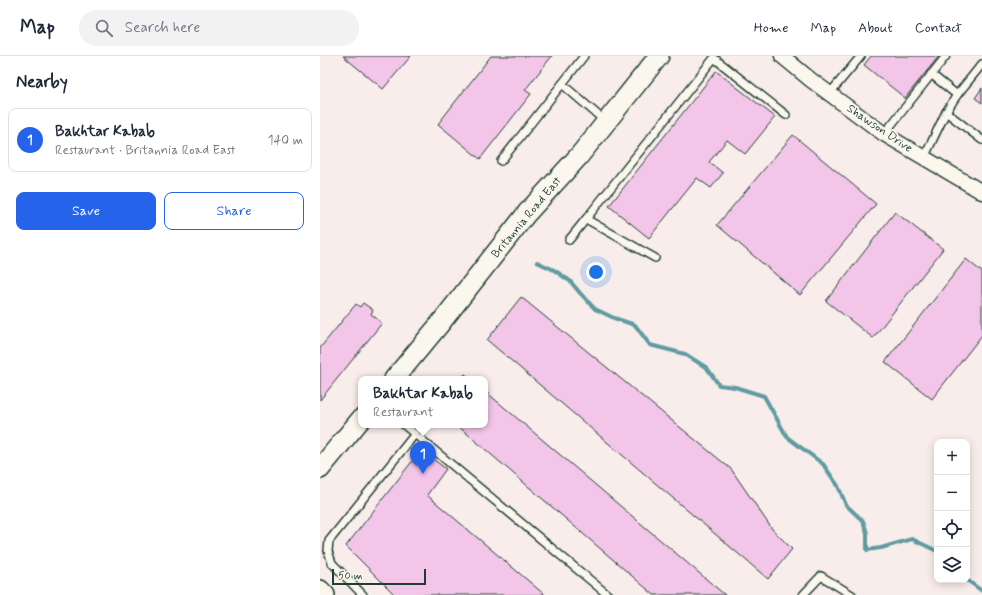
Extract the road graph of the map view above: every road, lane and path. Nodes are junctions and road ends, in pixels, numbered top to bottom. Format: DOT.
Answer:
graph roads {
  1 [pos="584,56"];
  2 [pos="659,56"];
  3 [pos="782,56"];
  4 [pos="861,56"];
  5 [pos="946,56"];
  6 [pos="982,64"];
  7 [pos="931,74"];
  8 [pos="562,84"];
  9 [pos="830,93"];
  10 [pos="957,95"];
  11 [pos="946,112"];
  12 [pos="786,115"];
  13 [pos="606,122"];
  14 [pos="884,134"];
  15 [pos="982,140"];
  16 [pos="924,158"];
  17 [pos="501,161"];
  18 [pos="982,192"];
  19 [pos="586,220"];
  20 [pos="569,240"];
  21 [pos="655,258"];
  22 [pos="396,376"];
  23 [pos="358,423"];
  24 [pos="408,428"];
  25 [pos="415,434"];
  26 [pos="320,469"];
  27 [pos="320,590"];
  28 [pos="325,595"];
  29 [pos="363,595"];
  30 [pos="608,595"];
  31 [pos="803,595"];
  32 [pos="852,595"];
  1 -- 8 [label="lane"];
  2 -- 13 [label="street, Britannia Road East"];
  3 -- 9 [label="street, Shawson Drive"];
  4 -- 9 [label="lane"];
  5 -- 7 [label="lane"];
  6 -- 10 [label="lane"];
  7 -- 10 [label="lane"];
  7 -- 14 [label="lane"];
  8 -- 13 [label="lane"];
  8 -- 17 [label="lane"];
  9 -- 14 [label="street, Shawson Drive"];
  10 -- 11 [label="lane"];
  11 -- 15 [label="lane"];
  11 -- 16 [label="lane"];
  12 -- 19 [label="lane"];
  13 -- 22 [label="street, Britannia Road East"];
  14 -- 16 [label="street, Shawson Drive"];
  16 -- 18 [label="street, Shawson Drive"];
  19 -- 20 [label="lane"];
  19 -- 21 [label="lane"];
  23 -- 26 [label="street"];
  24 -- 25 [label="lane"];
  25 -- 29 [label="lane"];
  25 -- 30 [label="lane"];
  27 -- 28 [label="street"];
  31 -- 32 [label="lane"];
}
